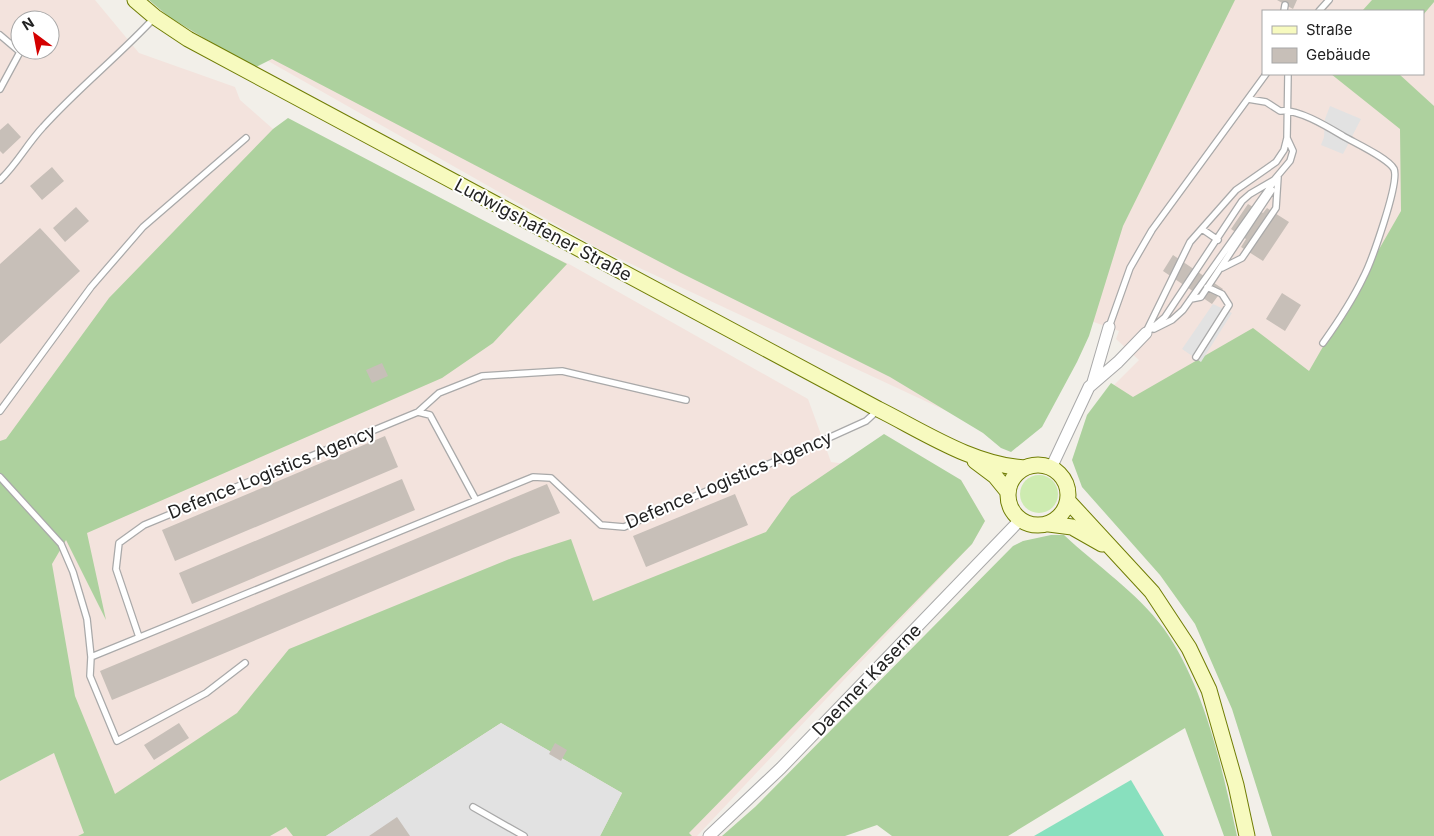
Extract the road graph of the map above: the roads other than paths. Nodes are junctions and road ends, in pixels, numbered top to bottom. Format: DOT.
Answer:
graph roads {
  1 [pos="135,0"];
  2 [pos="1329,0"];
  3 [pos="1320,10"];
  4 [pos="155,17"];
  5 [pos="0,35"];
  6 [pos="1265,75"];
  7 [pos="1288,75"];
  8 [pos="0,89"];
  9 [pos="1248,99"];
  10 [pos="1288,109"];
  11 [pos="246,138"];
  12 [pos="1287,138"];
  13 [pos="1278,177"];
  14 [pos="0,180"];
  15 [pos="1202,229"];
  16 [pos="1218,240"];
  17 [pos="1220,269"];
  18 [pos="1207,287"];
  19 [pos="1191,300"];
  20 [pos="1109,327"];
  21 [pos="1146,333"];
  22 [pos="1323,343"];
  23 [pos="1196,357"];
  24 [pos="1093,382"];
  25 [pos="686,400"];
  26 [pos="878,409"];
  27 [pos="0,411"];
  28 [pos="418,412"];
  29 [pos="957,449"];
  30 [pos="1025,468"];
  31 [pos="1051,468"];
  32 [pos="0,477"];
  33 [pos="1008,492"];
  34 [pos="476,500"];
  35 [pos="1068,501"];
  36 [pos="1020,520"];
  37 [pos="1048,524"];
  38 [pos="1110,548"];
  39 [pos="139,637"];
  40 [pos="90,657"];
  41 [pos="245,663"];
  42 [pos="473,807"];
  43 [pos="524,836"];
  44 [pos="709,836"];
  45 [pos="1247,836"];
  1 -- 4 [label="street, Ludwigshafener Straße"];
  2 -- 3 [label="lane"];
  4 -- 14 [label="lane"];
  4 -- 26 [label="street, Ludwigshafener Straße"];
  5 -- 8 [label="lane"];
  6 -- 9 [label="lane"];
  7 -- 10 [label="lane"];
  9 -- 10 [label="lane"];
  9 -- 20 [label="lane"];
  10 -- 12 [label="lane"];
  10 -- 22 [label="lane"];
  11 -- 27 [label="lane"];
  12 -- 13 [label="lane"];
  12 -- 15 [label="lane"];
  13 -- 16 [label="lane"];
  13 -- 17 [label="lane"];
  13 -- 17 [label="lane"];
  13 -- 19 [label="lane"];
  15 -- 16 [label="lane"];
  15 -- 21 [label="lane"];
  16 -- 21 [label="lane"];
  17 -- 18 [label="lane"];
  18 -- 19 [label="lane"];
  18 -- 23 [label="lane"];
  19 -- 21 [label="lane"];
  20 -- 24 [label="street"];
  21 -- 24 [label="street"];
  24 -- 31 [label="street"];
  25 -- 28 [label="lane, Defence Logistics Agency"];
  26 -- 29 [label="street, Ludwigshafener Straße"];
  26 -- 34 [label="lane, Defence Logistics Agency"];
  28 -- 34 [label="lane"];
  28 -- 39 [label="lane, Defence Logistics Agency"];
  29 -- 30 [label="street, Ludwigshafener Straße"];
  29 -- 33 [label="street, Ludwigshafener Straße"];
  30 -- 31 [label="street"];
  30 -- 33 [label="street"];
  31 -- 35 [label="street"];
  32 -- 40 [label="lane"];
  33 -- 36 [label="street"];
  34 -- 39 [label="lane, Defence Logistics Agency"];
  35 -- 37 [label="street"];
  35 -- 38 [label="street"];
  36 -- 37 [label="street"];
  36 -- 44 [label="street, Daenner Kaserne"];
  37 -- 38 [label="street"];
  38 -- 45 [label="street"];
  39 -- 40 [label="lane, Defence Logistics Agency"];
  40 -- 41 [label="lane"];
  42 -- 43 [label="lane"];
}
